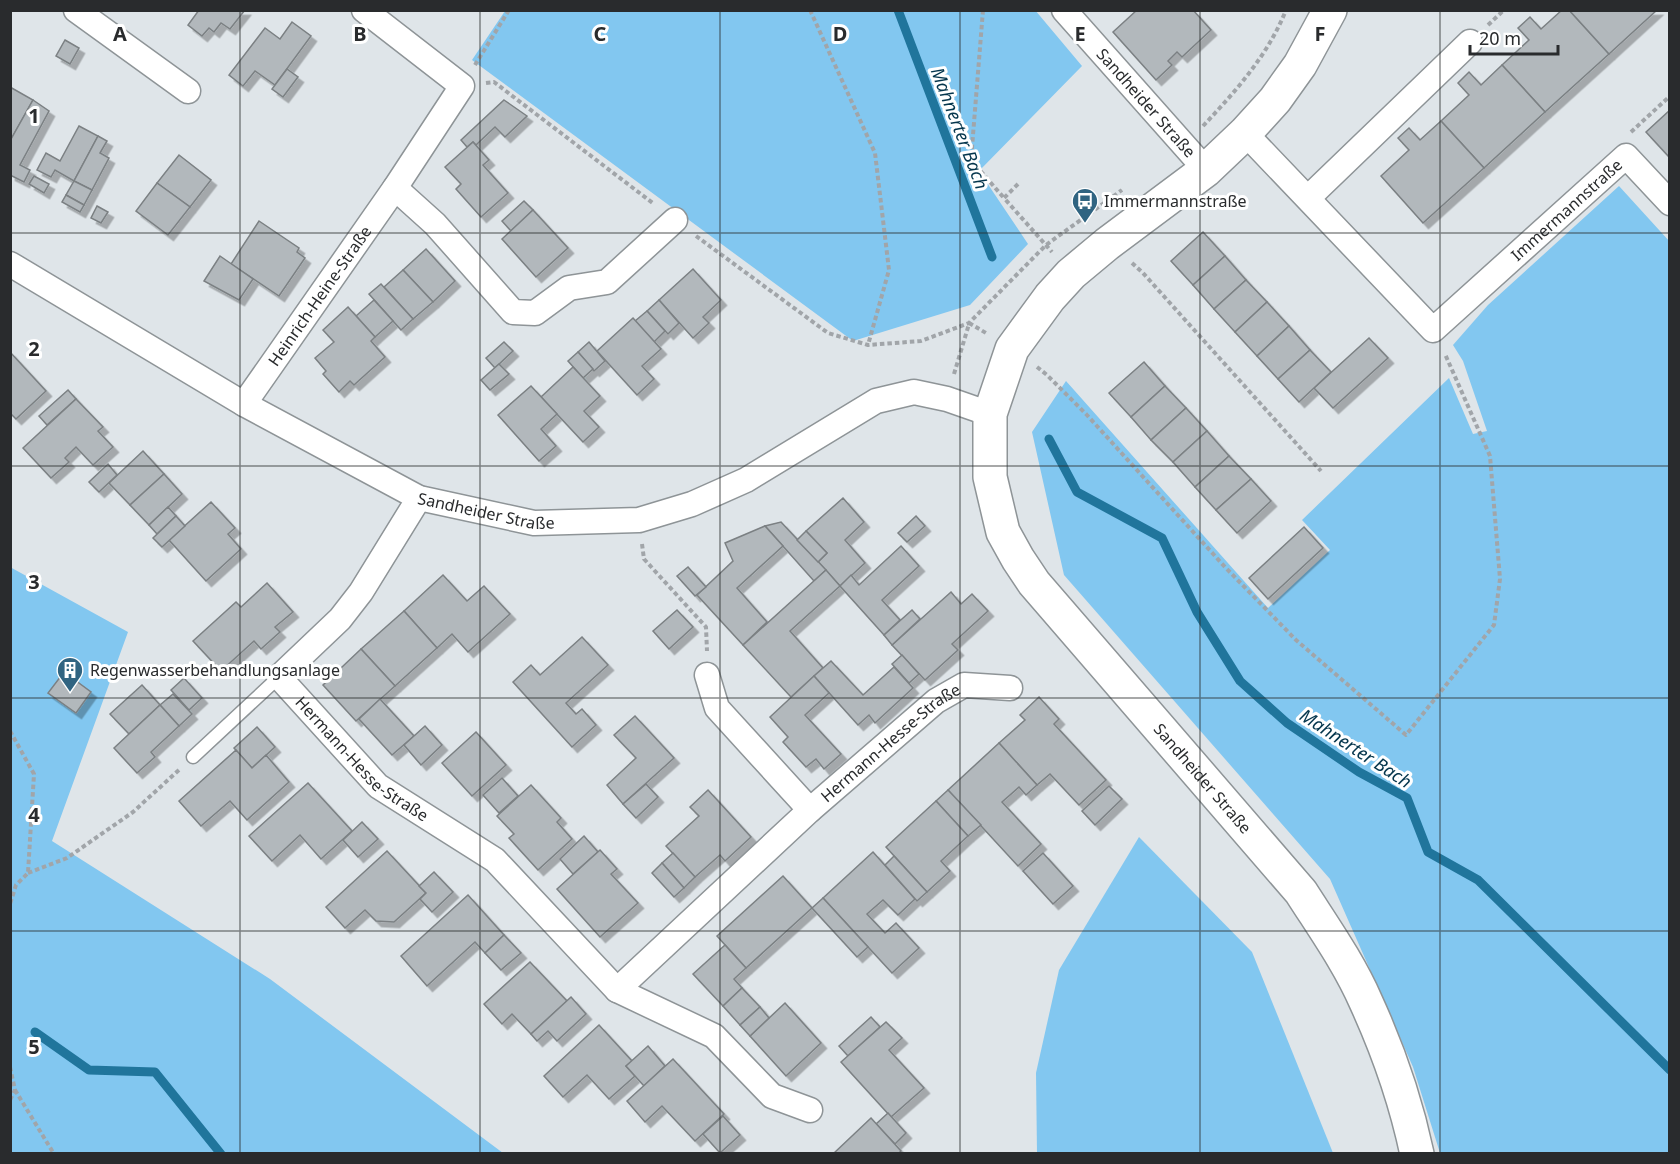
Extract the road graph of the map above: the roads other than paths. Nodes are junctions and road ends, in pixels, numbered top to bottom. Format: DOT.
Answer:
graph roads {
  1 [pos="76,10"];
  2 [pos="364,10"];
  3 [pos="1064,10"];
  4 [pos="1329,10"];
  5 [pos="1470,42"];
  6 [pos="188,91"];
  7 [pos="1245,133"];
  8 [pos="1206,170"];
  9 [pos="395,188"];
  10 [pos="1308,198"];
  11 [pos="1670,203"];
  12 [pos="675,220"];
  13 [pos="10,264"];
  14 [pos="244,404"];
  15 [pos="990,414"];
  16 [pos="419,498"];
  17 [pos="707,675"];
  18 [pos="279,678"];
  19 [pos="1010,688"];
  20 [pos="193,757"];
  21 [pos="810,810"];
  22 [pos="617,990"];
  23 [pos="810,1110"];
  24 [pos="1417,1154"];
  1 -- 6 [label="street"];
  2 -- 9 [label="street, Heinrich-Heine-Straße"];
  3 -- 8 [label="street, Sandheider Straße"];
  4 -- 7 [label="street, Sandheider Straße"];
  5 -- 10 [label="street"];
  7 -- 8 [label="street, Sandheider Straße"];
  7 -- 10 [label="street"];
  8 -- 15 [label="street, Sandheider Straße"];
  9 -- 12 [label="street"];
  9 -- 14 [label="street, Heinrich-Heine-Straße"];
  10 -- 11 [label="street, Immermannstraße"];
  13 -- 14 [label="street, Sandheider Straße"];
  14 -- 16 [label="street, Sandheider Straße"];
  15 -- 16 [label="street, Sandheider Straße"];
  15 -- 24 [label="street, Sandheider Straße"];
  16 -- 18 [label="street"];
  17 -- 21 [label="street, Hermann-Hesse-Straße"];
  18 -- 20 [label="lane"];
  18 -- 22 [label="street, Hermann-Hesse-Straße"];
  19 -- 21 [label="street, Hermann-Hesse-Straße"];
  21 -- 22 [label="street, Hermann-Hesse-Straße"];
  22 -- 23 [label="street, Hermann-Hesse-Straße"];
}
